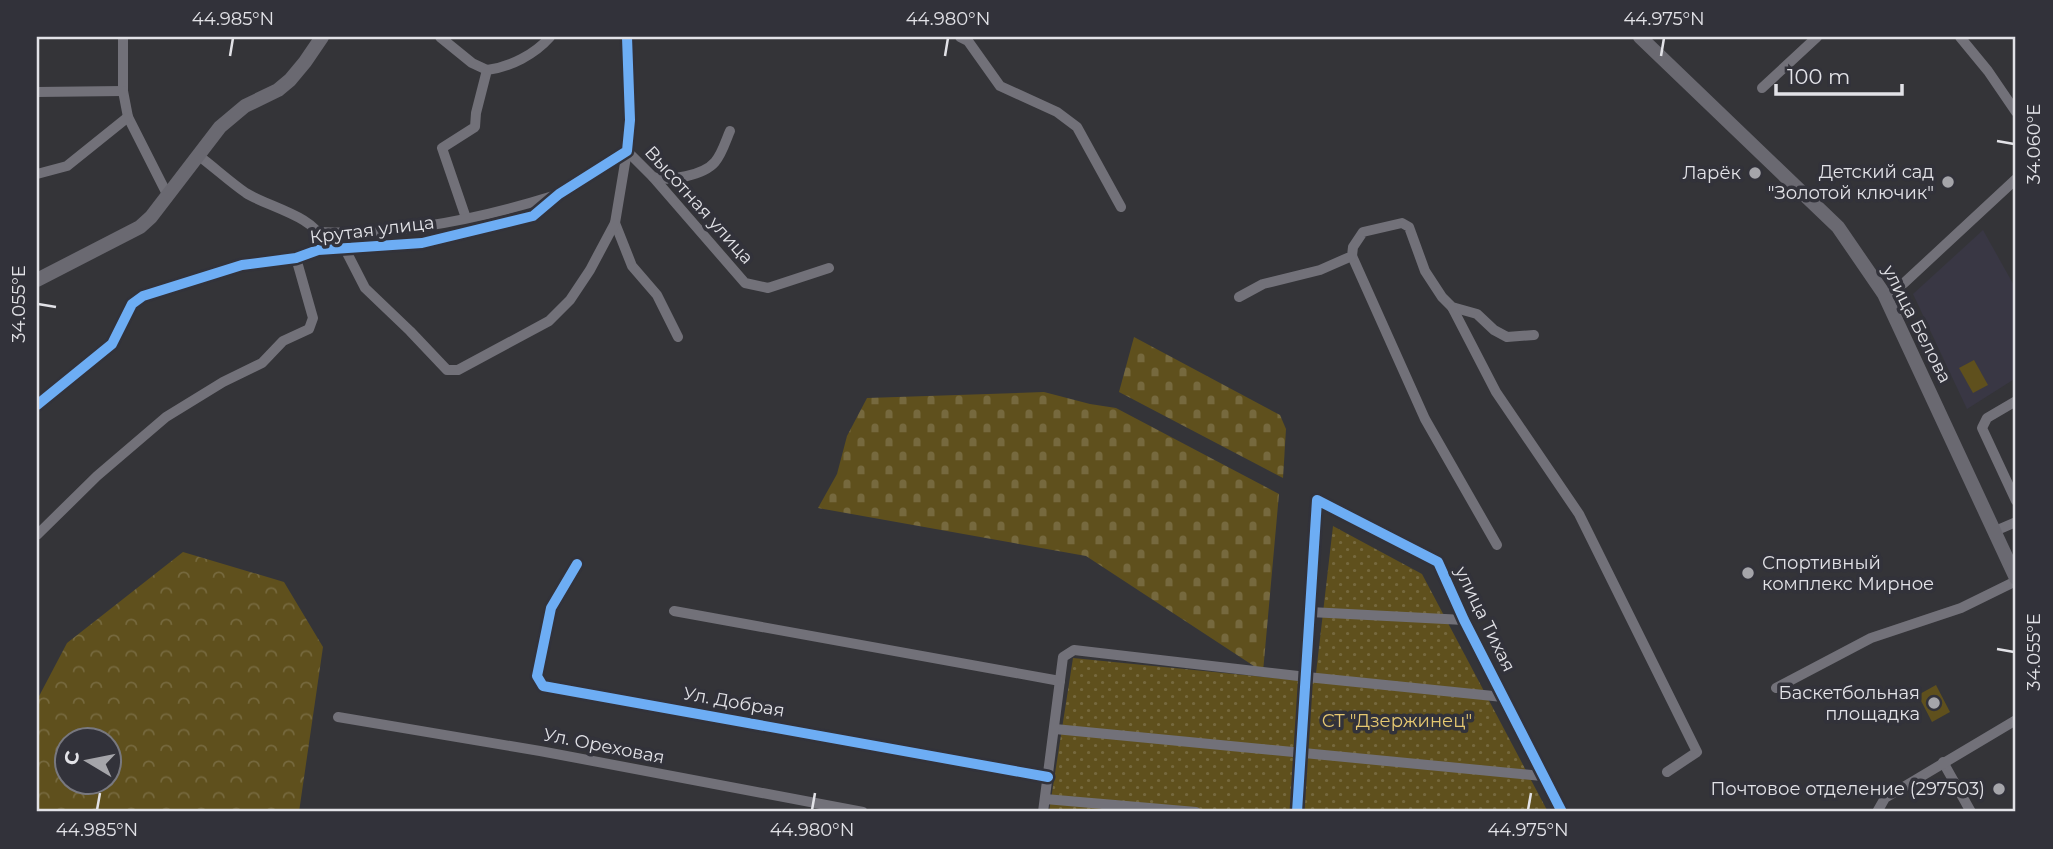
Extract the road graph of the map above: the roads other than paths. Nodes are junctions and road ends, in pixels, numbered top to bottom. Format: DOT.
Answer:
graph roads {
  1 [pos="123,37"];
  2 [pos="322,37"];
  3 [pos="440,37"];
  4 [pos="550,37"];
  5 [pos="627,37"];
  6 [pos="960,37"];
  7 [pos="1640,37"];
  8 [pos="1816,37"];
  9 [pos="1961,37"];
  10 [pos="487,70"];
  11 [pos="1762,88"];
  12 [pos="123,91"];
  13 [pos="37,92"];
  14 [pos="2016,112"];
  15 [pos="128,117"];
  16 [pos="730,131"];
  17 [pos="627,151"];
  18 [pos="199,156"];
  19 [pos="37,174"];
  20 [pos="653,177"];
  21 [pos="2016,178"];
  22 [pos="559,194"];
  23 [pos="168,196"];
  24 [pos="1121,207"];
  25 [pos="466,218"];
  26 [pos="615,223"];
  27 [pos="320,232"];
  28 [pos="361,234"];
  29 [pos="392,245"];
  30 [pos="345,249"];
  31 [pos="318,250"];
  32 [pos="1352,256"];
  33 [pos="296,258"];
  34 [pos="829,268"];
  35 [pos="37,280"];
  36 [pos="1884,294"];
  37 [pos="1239,297"];
  38 [pos="1452,307"];
  39 [pos="1534,335"];
  40 [pos="678,337"];
  41 [pos="2016,401"];
  42 [pos="37,405"];
  43 [pos="2016,501"];
  44 [pos="2016,522"];
  45 [pos="1995,531"];
  46 [pos="37,536"];
  47 [pos="1497,545"];
  48 [pos="577,564"];
  49 [pos="2016,579"];
  50 [pos="674,611"];
  51 [pos="1310,612"];
  52 [pos="1464,620"];
  53 [pos="1307,677"];
  54 [pos="1060,681"];
  55 [pos="1776,688"];
  56 [pos="1503,697"];
  57 [pos="338,717"];
  58 [pos="2016,720"];
  59 [pos="1055,729"];
  60 [pos="1301,751"];
  61 [pos="1943,762"];
  62 [pos="1667,772"];
  63 [pos="1542,776"];
  64 [pos="1048,777"];
  65 [pos="1045,799"];
  66 [pos="863,812"];
  67 [pos="1043,812"];
  68 [pos="1196,812"];
  69 [pos="1297,812"];
  70 [pos="1562,812"];
  71 [pos="1878,812"];
  72 [pos="1971,812"];
  1 -- 12 [label="street"];
  2 -- 18 [label="main road"];
  3 -- 10 [label="street"];
  4 -- 10 [label="street"];
  5 -- 17 [label="street"];
  6 -- 24 [label="street"];
  7 -- 36 [label="main road, улица Белова"];
  8 -- 11 [label="street"];
  9 -- 14 [label="street"];
  10 -- 25 [label="street"];
  12 -- 13 [label="street"];
  12 -- 15 [label="street"];
  15 -- 19 [label="street"];
  15 -- 23 [label="street"];
  16 -- 20 [label="street"];
  17 -- 20 [label="street, Высотная улица"];
  17 -- 22 [label="street, Крутая улица"];
  17 -- 26 [label="street, Высотная улица"];
  18 -- 23 [label="main road"];
  18 -- 27 [label="street"];
  20 -- 34 [label="street, Высотная улица"];
  21 -- 36 [label="street"];
  22 -- 25 [label="street"];
  22 -- 29 [label="street, Крутая улица"];
  23 -- 35 [label="main road"];
  25 -- 28 [label="street"];
  26 -- 30 [label="street, Высотная улица"];
  26 -- 40 [label="street"];
  27 -- 28 [label="street"];
  27 -- 31 [label="street"];
  28 -- 29 [label="street"];
  29 -- 30 [label="street, Крутая улица"];
  30 -- 31 [label="street, Крутая улица"];
  31 -- 33 [label="street, Крутая улица"];
  32 -- 37 [label="street"];
  32 -- 38 [label="street"];
  32 -- 47 [label="street"];
  33 -- 42 [label="street, Крутая улица"];
  33 -- 46 [label="street"];
  36 -- 45 [label="main road, улица Белова"];
  38 -- 39 [label="street"];
  38 -- 62 [label="street"];
  41 -- 43 [label="street"];
  44 -- 45 [label="street"];
  45 -- 49 [label="main road, улица Белова"];
  48 -- 64 [label="street, Ул. Добрая"];
  49 -- 55 [label="street"];
  50 -- 54 [label="street"];
  51 -- 52 [label="street"];
  51 -- 52 [label="street, улица Тихая"];
  51 -- 53 [label="street"];
  52 -- 56 [label="street, улица Тихая"];
  53 -- 54 [label="street"];
  53 -- 56 [label="street"];
  53 -- 60 [label="street"];
  54 -- 59 [label="street"];
  56 -- 63 [label="street, улица Тихая"];
  57 -- 66 [label="street, Ул. Ореховая"];
  58 -- 61 [label="street"];
  59 -- 60 [label="street"];
  59 -- 64 [label="street"];
  60 -- 63 [label="street"];
  60 -- 69 [label="street"];
  61 -- 71 [label="street"];
  61 -- 72 [label="street"];
  63 -- 70 [label="street, улица Тихая"];
  64 -- 65 [label="street"];
  65 -- 67 [label="street"];
  65 -- 68 [label="street"];
}
